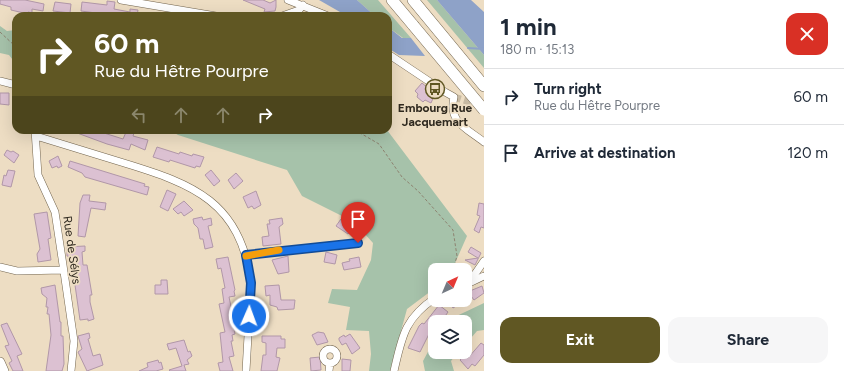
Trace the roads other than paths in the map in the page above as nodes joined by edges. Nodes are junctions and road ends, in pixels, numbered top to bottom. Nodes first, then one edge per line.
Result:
1 (121, 0) edge
2 (288, 0) edge
3 (392, 0) edge
4 (413, 0) edge
5 (303, 5) junction
6 (192, 12) edge
7 (293, 12) edge
8 (319, 12) edge
9 (392, 57) edge
10 (0, 81) edge
11 (12, 84) edge
12 (484, 86) edge
13 (484, 110) edge
14 (36, 134) edge
15 (39, 134) edge
16 (484, 142) edge
17 (358, 243) dead end
18 (246, 255) junction
19 (484, 261) edge
20 (0, 267) edge
21 (63, 270) junction
22 (472, 276) edge
23 (484, 276) edge
24 (472, 282) edge
25 (428, 303) edge
26 (0, 362) edge
27 (330, 363) dead end
28 (4, 371) edge
29 (71, 371) edge
30 (246, 371) edge
31 (330, 371) edge
32 (394, 371) edge

1 - 6 street
2 - 5 street
3 - 13 highway, bridge
4 - 12 highway
5 - 7 street
5 - 8 street
9 - 16 street
10 - 11 street
14 - 21 street, Rue de Sélys
15 - 18 street
17 - 18 street
18 - 30 street
19 - 22 street
20 - 21 street
21 - 29 street, Rue de Sélys
23 - 24 street
25 - 32 street
26 - 28 main road
27 - 31 street

